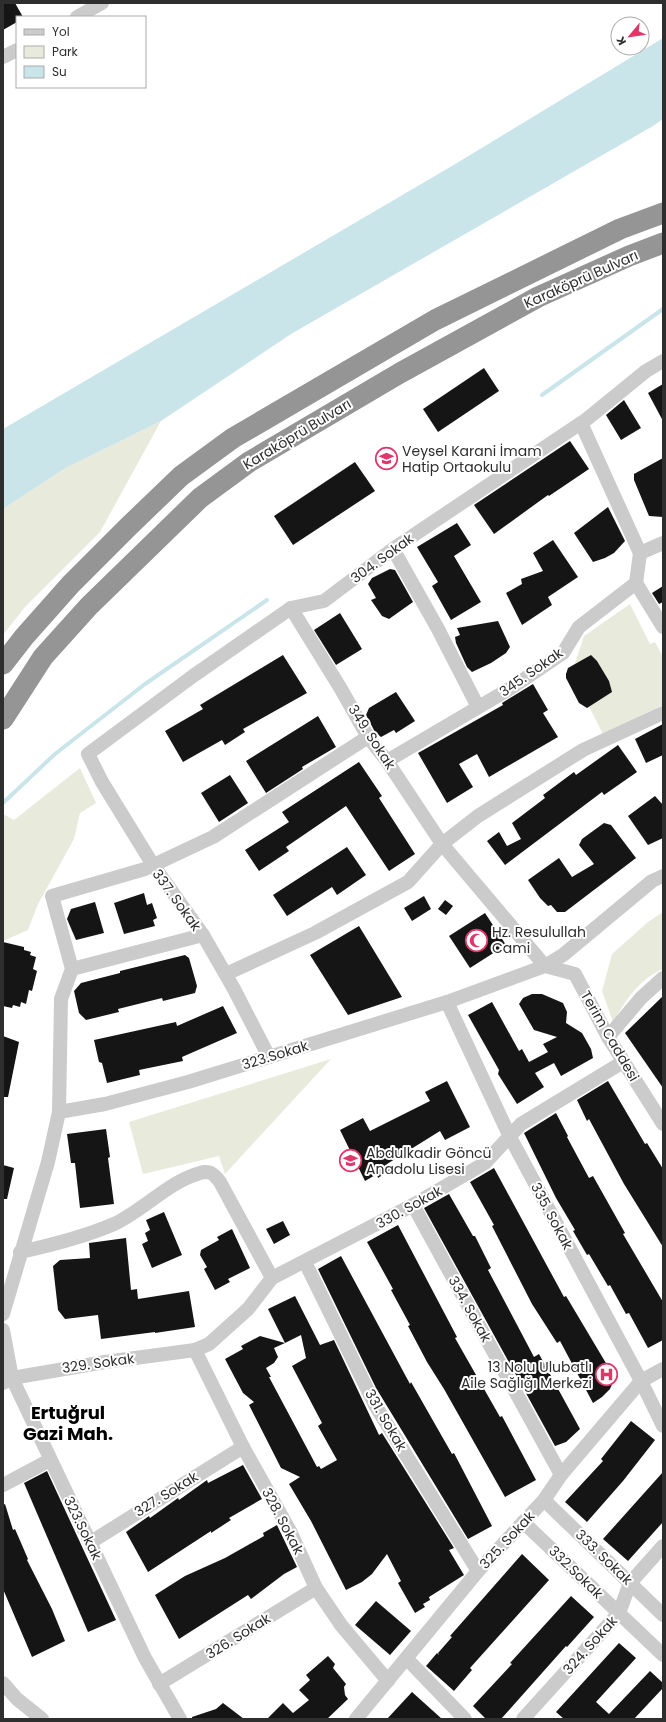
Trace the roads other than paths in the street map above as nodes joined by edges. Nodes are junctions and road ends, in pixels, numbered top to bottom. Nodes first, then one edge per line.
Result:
1 (102, 3) edge
2 (79, 16) edge
3 (16, 51) edge
4 (3, 58) edge
5 (663, 213) edge
6 (663, 243) edge
7 (663, 361) edge
8 (581, 423) junction
9 (663, 543) edge
10 (393, 549) junction
11 (640, 553) junction
12 (636, 583) junction
13 (291, 608) junction
14 (663, 628) edge
15 (3, 664) edge
16 (478, 707) junction
17 (663, 713) edge
18 (3, 719) edge
19 (368, 738) junction
20 (97, 747) joint
21 (387, 761) junction
22 (442, 844) junction
23 (153, 865) junction
24 (663, 876) edge
25 (203, 935) junction
26 (545, 966) junction
27 (72, 969) junction
28 (226, 974) junction
29 (663, 978) edge
30 (447, 1002) junction
31 (608, 1037) junction
32 (270, 1057) junction
33 (623, 1062) junction
34 (59, 1112) junction
35 (663, 1124) edge
36 (510, 1137) junction
37 (413, 1205) junction
38 (20, 1252) junction
39 (305, 1262) junction
40 (272, 1278) junction
41 (3, 1314) edge
42 (3, 1330) edge
43 (195, 1350) junction
44 (663, 1369) edge
45 (8, 1380) edge
46 (641, 1381) junction
47 (663, 1426) edge
48 (243, 1447) junction
49 (50, 1460) junction
50 (561, 1475) junction
51 (3, 1485) edge
52 (544, 1500) junction
53 (524, 1522) junction
54 (91, 1542) junction
55 (663, 1546) edge
56 (478, 1571) junction
57 (630, 1583) junction
58 (316, 1588) junction
59 (619, 1613) junction
60 (663, 1615) edge
61 (663, 1655) edge
62 (407, 1659) junction
63 (388, 1681) junction
64 (3, 1683) edge
65 (160, 1684) junction
66 (42, 1719) edge
67 (180, 1719) edge
68 (356, 1719) edge
69 (465, 1719) edge
70 (523, 1719) edge

1 - 2 street
3 - 4 street
5 - 15 highway, Karaköprü Bulvarı
6 - 18 highway, Karaköprü Bulvarı
7 - 8 street, 304. Sokak
8 - 10 street, 304. Sokak
8 - 11 street
9 - 11 street
10 - 13 street, 304. Sokak
10 - 16 street
11 - 12 street
12 - 14 street
12 - 16 street, 345. Sokak
13 - 19 street, 349. Sokak
13 - 20 street, 304. Sokak
16 - 21 street, 345. Sokak
17 - 22 street
19 - 21 street, 349. Sokak
19 - 23 street
20 - 23 street, 337. Sokak
21 - 22 street, 349. Sokak
22 - 26 street, 349. Sokak
22 - 28 street
23 - 25 street, 337. Sokak
23 - 27 street
24 - 26 street, 323.Sokak
25 - 27 street
25 - 28 street, 337. Sokak
26 - 30 street, 323.Sokak
26 - 31 street, Terim Caddesi
27 - 34 street
28 - 32 street, 337. Sokak
29 - 31 street
30 - 32 street, 323.Sokak
30 - 36 street, 335. Sokak
31 - 33 street, Terim Caddesi
32 - 34 street, 323.Sokak
33 - 35 street, Terim Caddesi
33 - 36 street, 330. Sokak
34 - 38 street
36 - 37 street, 330. Sokak
36 - 46 street, 335. Sokak
37 - 39 street, 330. Sokak
37 - 50 street, 334. Sokak
38 - 40 street
38 - 41 street
39 - 40 street, 330. Sokak
39 - 56 street, 331. Sokak
40 - 43 street, 330. Sokak
42 - 45 street, 323.Sokak
43 - 45 street, 329. Sokak
43 - 48 street, 328. Sokak
44 - 46 street, 325. Sokak
45 - 49 street, 323.Sokak
46 - 47 street, 335. Sokak
46 - 50 street, 325. Sokak
48 - 54 street, 327. Sokak
48 - 58 street, 328. Sokak
49 - 51 street
49 - 54 street, 323.Sokak
50 - 52 street, 325. Sokak
52 - 53 street, 325. Sokak
52 - 57 street, 333. Sokak
53 - 56 street, 325. Sokak
53 - 59 street, 332.Sokak
54 - 65 street, 323.Sokak
55 - 57 street, 324. Sokak
56 - 62 street, 325. Sokak
57 - 59 street, 324. Sokak
57 - 60 street, 333. Sokak
58 - 63 street, 328. Sokak
58 - 65 street, 326. Sokak
59 - 61 street, 332.Sokak
59 - 70 street, 324. Sokak
62 - 63 street, 325. Sokak
62 - 69 street
63 - 68 street, 325. Sokak
64 - 66 street
65 - 67 street, 323.Sokak

